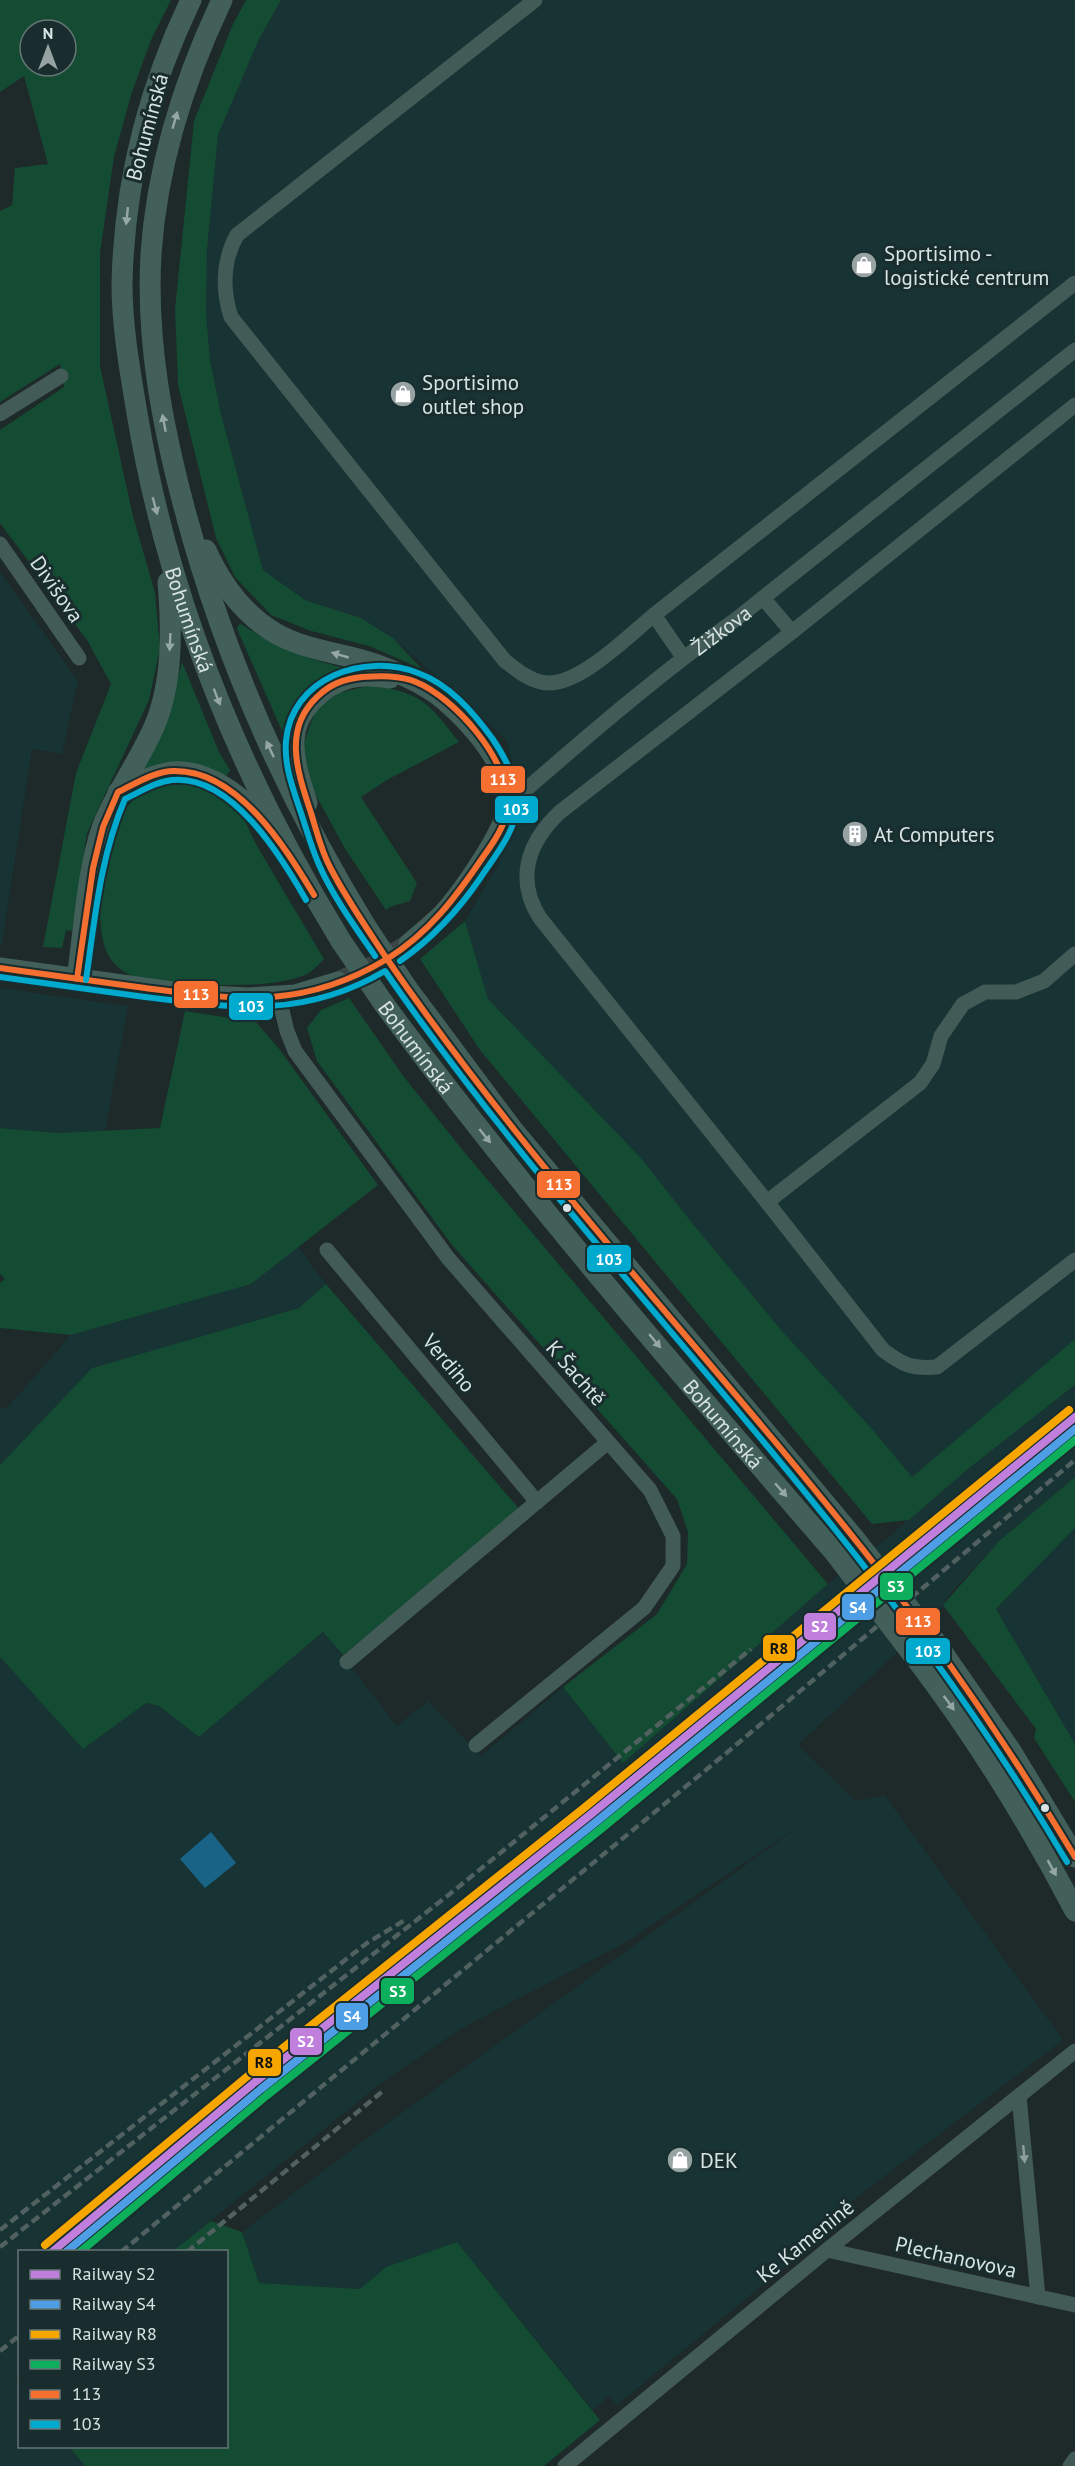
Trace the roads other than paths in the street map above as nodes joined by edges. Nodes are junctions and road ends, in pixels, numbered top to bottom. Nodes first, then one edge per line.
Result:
1 (191, 0) edge
2 (222, 0) edge
3 (535, 0) edge
4 (1075, 283) edge
5 (1075, 350) edge
6 (61, 376) dead end
7 (1075, 405) edge
8 (0, 414) edge
9 (177, 481) junction
10 (164, 542) junction
11 (0, 544) edge
12 (763, 598) junction
13 (654, 615) junction
14 (792, 632) junction
15 (683, 657) junction
16 (79, 658) dead end
17 (415, 681) junction
18 (118, 792) junction
19 (508, 805) junction
20 (325, 858) junction
21 (300, 871) junction
22 (409, 944) tunnel mouth
23 (1075, 954) edge
24 (0, 968) edge
25 (77, 979) junction
26 (339, 982) tunnel mouth
27 (279, 998) junction
28 (767, 1202) junction
29 (327, 1250) dead end
30 (1075, 1260) edge
31 (608, 1442) junction
32 (537, 1502) junction
33 (347, 1662) dead end
34 (476, 1745) dead end
35 (1075, 1857) edge
36 (1075, 1911) edge
37 (1075, 2051) edge
38 (1019, 2096) junction
39 (827, 2250) junction
40 (1038, 2297) junction
41 (1075, 2305) edge
42 (1075, 2459) edge
43 (565, 2466) edge
44 (1070, 2466) edge

1 -> 10 main road, Bohumínská
9 -> 2 main road, Bohumínská
3 - 13 street
4 - 13 street
5 - 12 street, Žižkova
6 - 8 street
7 - 14 street
17 -> 9 main road
20 -> 9 main road, Bohumínská
10 -> 18 main road
10 -> 21 main road, Bohumínská
11 - 16 street, Divišova
12 - 14 street
12 - 15 street, Žižkova
13 - 15 street
14 - 28 street
15 - 19 street, Žižkova
17 - 19 main road
17 - 20 main road
18 - 21 main road
18 - 25 main road
19 - 22 main road, Žižkova
20 - 35 main road, Bohumínská, bridge
21 -> 36 main road, Bohumínská, bridge
23 - 28 street
24 - 25 main road
25 - 27 main road
26 - 27 main road
27 - 31 street, K Šachtě
28 - 30 street
29 - 32 street, Verdiho
31 - 32 street
31 - 34 street, K Šachtě
32 - 33 street
37 - 38 street, Ke Kamenině
38 - 39 street, Ke Kamenině
38 -> 40 street
39 - 40 street, Plechanovova
39 - 43 street, Ke Kamenině
40 - 41 street, Plechanovova
42 - 44 street

